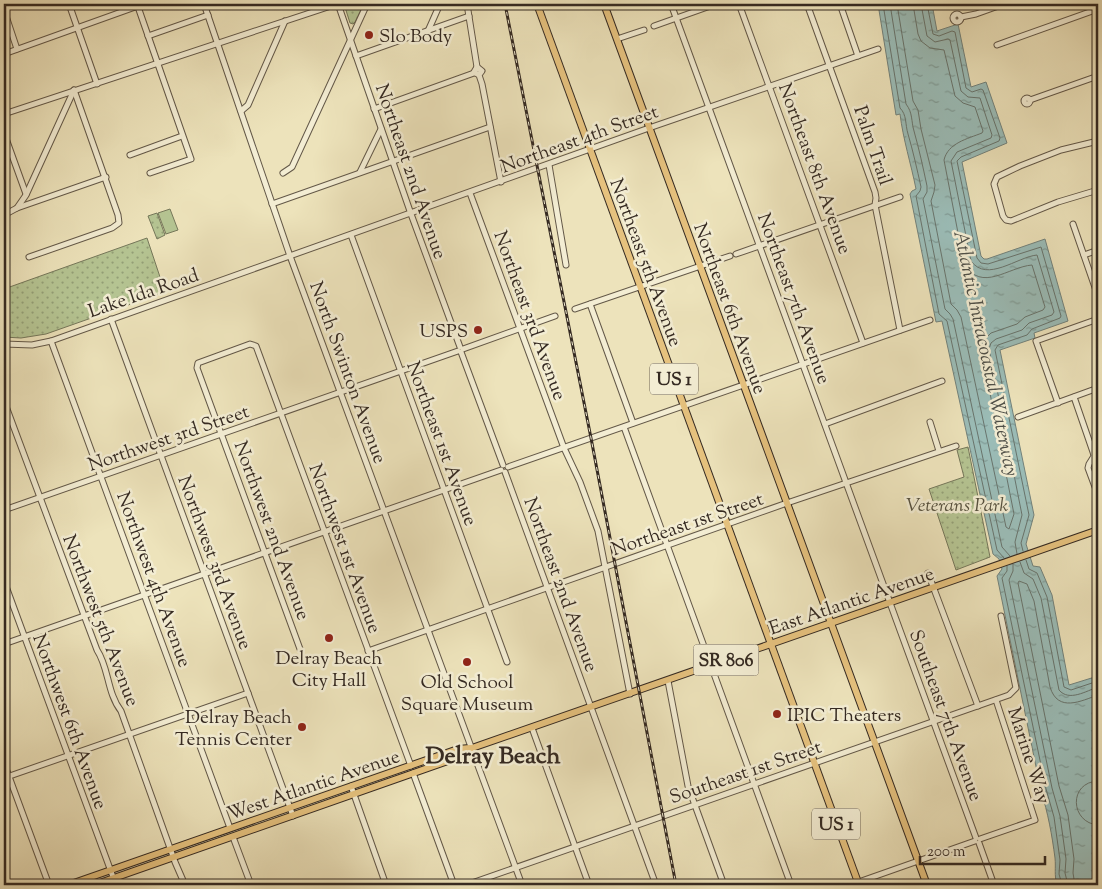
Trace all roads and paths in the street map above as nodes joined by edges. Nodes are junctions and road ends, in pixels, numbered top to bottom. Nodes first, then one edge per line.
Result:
1 (69, 4) edge
2 (204, 4) edge
3 (338, 4) edge
4 (367, 4) edge
5 (440, 4) edge
6 (467, 4) edge
7 (537, 4) edge
8 (604, 4) edge
9 (671, 4) edge
10 (716, 4) edge
11 (739, 4) edge
12 (807, 4) edge
13 (840, 4) edge
14 (1004, 4) edge
15 (137, 5) edge
16 (1098, 9) edge
17 (4, 10) edge
18 (208, 15) junction
19 (469, 16) junction
20 (961, 16) dead end
21 (676, 18) junction
22 (285, 21) junction
23 (654, 26) dead end
24 (77, 28) junction
25 (644, 30) dead end
26 (428, 31) junction
27 (148, 36) junction
28 (617, 40) junction
29 (351, 41) junction
30 (218, 44) junction
31 (997, 44) dead end
32 (17, 49) junction
33 (878, 49) dead end
34 (4, 54) edge
35 (356, 56) junction
36 (858, 56) junction
37 (157, 63) junction
38 (830, 65) junction
39 (477, 72) junction
40 (1098, 76) edge
41 (97, 84) junction
42 (770, 86) junction
43 (74, 90) junction
44 (1030, 100) dead end
45 (709, 108) junction
46 (374, 109) junction
47 (241, 111) junction
48 (4, 114) edge
49 (490, 127) junction
50 (381, 128) junction
51 (649, 128) junction
52 (4, 133) edge
53 (182, 136) junction
54 (1098, 141) edge
55 (590, 150) junction
56 (130, 155) dead end
57 (392, 161) junction
58 (549, 165) junction
59 (283, 173) dead end
60 (360, 173) junction
61 (150, 174) dead end
62 (106, 177) junction
63 (501, 182) junction
64 (1098, 190) edge
65 (470, 193) junction
66 (26, 195) junction
67 (900, 196) dead end
68 (272, 204) junction
69 (875, 205) junction
70 (17, 208) junction
71 (410, 214) junction
72 (4, 215) edge
73 (820, 224) junction
74 (1073, 224) dead end
75 (351, 235) junction
76 (760, 245) junction
77 (1098, 250) edge
78 (736, 254) dead end
79 (1084, 255) junction
80 (290, 256) junction
81 (730, 256) dead end
82 (29, 257) dead end
83 (566, 265) dead end
84 (700, 266) junction
85 (641, 287) junction
86 (1098, 296) edge
87 (590, 304) junction
88 (575, 309) dead end
89 (555, 316) dead end
90 (111, 319) junction
91 (1098, 319) edge
92 (930, 320) dead end
93 (520, 329) junction
94 (900, 330) junction
95 (51, 340) junction
96 (863, 343) junction
97 (4, 344) edge
98 (461, 350) junction
99 (803, 364) junction
100 (196, 366) joint
101 (401, 371) junction
102 (942, 381) dead end
103 (744, 385) junction
104 (1098, 388) edge
105 (341, 392) junction
106 (1074, 397) junction
107 (4, 401) edge
108 (1058, 403) junction
109 (684, 406) junction
110 (282, 413) junction
111 (1018, 417) dead end
112 (930, 422) dead end
113 (633, 424) junction
114 (825, 424) junction
115 (624, 427) junction
116 (222, 434) junction
117 (956, 446) dead end
118 (564, 448) junction
119 (939, 451) junction
120 (161, 455) junction
121 (504, 469) junction
122 (101, 476) junction
123 (846, 483) junction
124 (444, 490) junction
125 (1098, 495) edge
126 (40, 497) junction
127 (787, 503) junction
128 (4, 510) edge
129 (385, 511) junction
130 (727, 524) junction
131 (1098, 530) edge
132 (324, 532) junction
133 (668, 546) junction
134 (264, 552) junction
135 (605, 568) junction
136 (928, 572) dead end
137 (205, 574) junction
138 (4, 581) edge
139 (548, 588) junction
140 (934, 588) junction
141 (145, 595) junction
142 (890, 602) junction
143 (488, 609) junction
144 (84, 616) junction
145 (1001, 616) dead end
146 (831, 623) junction
147 (428, 630) junction
148 (24, 637) junction
149 (4, 644) edge
150 (770, 644) junction
151 (300, 649) dead end
152 (368, 651) junction
153 (507, 662) dead end
154 (711, 666) junction
155 (668, 681) junction
156 (248, 693) junction
157 (1013, 693) joint
158 (630, 694) junction
159 (996, 700) junction
160 (978, 706) junction
161 (591, 707) junction
162 (188, 714) junction
163 (934, 722) junction
164 (532, 728) junction
165 (130, 734) junction
166 (874, 742) junction
167 (472, 748) junction
168 (68, 756) junction
169 (422, 762) junction
170 (4, 763) edge
171 (814, 763) junction
172 (411, 766) junction
173 (413, 773) junction
174 (6, 777) edge
175 (404, 777) junction
176 (754, 784) junction
177 (351, 786) junction
178 (354, 794) junction
179 (694, 805) junction
180 (290, 808) junction
181 (293, 816) junction
182 (249, 822) junction
183 (634, 826) junction
184 (230, 828) junction
185 (233, 836) junction
186 (977, 840) junction
187 (216, 842) junction
188 (575, 847) junction
189 (170, 849) junction
190 (173, 858) junction
191 (918, 861) junction
192 (516, 868) junction
193 (110, 870) junction
194 (114, 882) edge
195 (859, 884) edge
196 (49, 885) edge
197 (68, 885) edge
198 (94, 885) edge
199 (185, 885) edge
200 (251, 885) edge
201 (386, 885) edge
202 (454, 885) edge
203 (466, 885) edge
204 (522, 885) edge
205 (589, 885) edge
206 (656, 885) edge
207 (724, 885) edge
208 (791, 885) edge
209 (850, 885) edge
210 (927, 885) edge
211 (994, 885) edge

1 - 24 street
2 - 18 street, North Swinton Avenue
3 - 22 street
3 - 29 street, Northeast 2nd Avenue
4 - 29 street
5 - 26 street
6 - 19 street
7 - 55 main road, Northeast 5th Avenue / US 1
8 - 28 main road, Northeast 6th Avenue
9 - 21 street, Northeast 7th Avenue
10 - 21 street
11 - 42 street, Northeast 8th Avenue
12 - 38 street, Palm Trail
13 - 36 street
14 - 20 street
15 - 24 street
15 - 27 street
16 - 31 street
17 - 32 street
18 - 27 street
18 - 30 street, North Swinton Avenue
19 - 26 street
19 - 39 street
21 - 23 street
21 - 45 street, Northeast 7th Avenue
22 - 30 street
22 - 47 street
24 - 32 street
24 - 41 street
25 - 28 street
26 - 35 street
27 - 37 street
28 - 51 main road, Northeast 6th Avenue
29 - 35 street, Northeast 2nd Avenue
29 - 59 street
30 - 37 street
30 - 47 street, North Swinton Avenue
32 - 34 street
33 - 36 street, Northeast 4th Street
35 - 46 street, Northeast 2nd Avenue
36 - 38 street, Northeast 4th Street
37 - 41 street
37 - 53 street
38 - 42 street, Northeast 4th Street
38 - 69 street, Palm Trail
39 - 46 street
39 - 49 street
40 - 44 street
41 - 43 street
42 - 45 street, Northeast 4th Street
42 - 73 street, Northeast 8th Avenue
43 - 48 street
43 - 62 street
43 - 66 street
45 - 51 street, Northeast 4th Street
45 - 76 street, Northeast 7th Avenue
46 - 50 street, Northeast 2nd Avenue
47 - 68 street, North Swinton Avenue
49 - 57 street
49 - 63 street
50 - 57 street, Northeast 2nd Avenue
50 - 60 street
51 - 55 street, Northeast 4th Street
51 - 84 main road, Northeast 6th Avenue
52 - 66 street
53 - 56 street
53 - 61 street
54 - 64 street
55 - 58 street, Northeast 4th Street
55 - 85 main road, Northeast 5th Avenue / US 1
57 - 60 street
57 - 71 street, Northeast 2nd Avenue
58 - 63 street, Northeast 4th Street
58 - 83 street
60 - 68 street
62 - 70 street
62 - 82 street
63 - 65 street, Northeast 4th Street
65 - 71 street, Northeast 4th Street
65 - 93 street, Northeast 3rd Avenue
66 - 70 street
67 - 69 street
68 - 80 street, North Swinton Avenue
69 - 73 street
69 - 94 street, Palm Trail
70 - 72 street
71 - 75 street, Northeast 4th Street
71 - 98 street, Northeast 2nd Avenue
73 - 76 street
73 - 96 street, Northeast 8th Avenue
74 - 79 street
75 - 80 street, Northeast 4th Street
75 - 101 street, Northeast 1st Avenue
76 - 78 street
76 - 99 street, Northeast 7th Avenue
77 - 79 street
79 - 86 street
80 - 90 street, Lake Ida Road
80 - 105 street, North Swinton Avenue
81 - 84 street
84 - 85 street
84 - 103 main road, Northeast 6th Avenue
85 - 87 street
85 - 109 main road, Northeast 5th Avenue / US 1
87 - 88 street
87 - 113 street
89 - 93 street, Northwest 3rd Street
90 - 95 street, Lake Ida Road
90 - 120 street, Northwest 3rd Avenue
91 - 108 street
92 - 94 street
93 - 98 street, Northwest 3rd Street
93 - 118 street, Northeast 3rd Avenue
94 - 96 street
95 - 97 street, Lake Ida Road
95 - 122 street, Northwest 4th Avenue
96 - 99 street
98 - 101 street, Northwest 3rd Street
98 - 121 street, Northeast 2nd Avenue
99 - 103 street
99 - 114 street, Northeast 7th Avenue
100 - 110 street, Northwest 1st Avenue
100 - 116 street, Northwest 2nd Avenue
101 - 105 street, Northwest 3rd Street
101 - 124 street, Northeast 1st Avenue
102 - 114 street
103 - 109 street
103 - 127 main road, Northeast 6th Avenue
104 - 106 street
105 - 110 street, Northwest 3rd Street
105 - 129 street, North Swinton Avenue
106 - 108 street
106 - 125 street
107 - 126 street, Northwest 5th Avenue
108 - 111 street
109 - 113 street
109 - 130 main road, Northeast 5th Avenue / US 1
110 - 116 street, Northwest 3rd Street
110 - 132 street, Northwest 1st Avenue
112 - 119 street
113 - 115 street
114 - 123 street, Northeast 7th Avenue
115 - 118 street
115 - 133 street
116 - 120 street, Northwest 3rd Street
116 - 134 street, Northwest 2nd Avenue
117 - 119 street, Northeast 1st Street
118 - 121 street
118 - 135 street, Northeast 3rd Avenue
119 - 123 street, Northeast 1st Street
120 - 122 street, Northwest 3rd Street
120 - 137 street, Northwest 3rd Avenue
121 - 124 street
121 - 139 street, Northeast 2nd Avenue
122 - 126 street, Northwest 3rd Street
122 - 141 street, Northwest 4th Avenue
123 - 127 street, Northeast 1st Street
123 - 142 street, Northeast 7th Avenue
124 - 129 street
124 - 143 street, Northeast 1st Avenue
126 - 128 street, Northwest 3rd Street
126 - 144 street, Northwest 5th Avenue
127 - 130 street, Northeast 1st Street
127 - 146 main road, Northeast 6th Avenue
129 - 132 street
129 - 147 street, North Swinton Avenue
130 - 133 street, Northeast 1st Street
130 - 150 main road, Northeast 5th Avenue / US 1
131 - 140 main road, East Atlantic Avenue / SR 806
132 - 134 street
132 - 152 street, Northwest 1st Avenue
133 - 135 street, Northeast 1st Street
133 - 154 street
134 - 137 street
134 - 151 street, Northwest 2nd Avenue
135 - 139 street, Northeast 1st Street
135 - 158 street, Northeast 3rd Avenue
136 - 140 street
137 - 141 street
137 - 156 street, Northwest 3rd Avenue
138 - 148 street, Northwest 6th Avenue
139 - 143 street, Northeast 1st Street
139 - 161 street, Northeast 2nd Avenue
140 - 142 main road, East Atlantic Avenue / SR 806
140 - 160 street
141 - 144 street
141 - 162 street, Northwest 4th Avenue
142 - 146 main road, East Atlantic Avenue / SR 806
142 - 163 street, Southeast 7th Avenue
143 - 147 street, Northeast 1st Street
143 - 153 street, Northeast 1st Avenue
144 - 148 street
144 - 165 street, Northwest 5th Avenue
145 - 157 street, Marine Way
146 - 150 main road, East Atlantic Avenue / SR 806
146 - 166 main road, Northeast 6th Avenue
147 - 152 street, Northeast 1st Street
147 - 167 street, North Swinton Avenue
148 - 149 street
148 - 168 street, Northwest 6th Avenue
150 - 154 main road, East Atlantic Avenue / SR 806
150 - 171 main road, US 1
152 - 172 street, Northwest 1st Avenue
154 - 155 main road, East Atlantic Avenue / SR 806
154 - 176 street
155 - 158 main road, East Atlantic Avenue / SR 806
155 - 179 street
156 - 162 street
156 - 180 street, Northwest 3rd Avenue
157 - 159 street, Southeast 1st Street
158 - 161 main road, East Atlantic Avenue / SR 806
159 - 160 street, Southeast 1st Street
159 - 186 street, Marine Way
160 - 163 street, Southeast 1st Street
161 - 164 main road, East Atlantic Avenue / SR 806
161 - 183 street, Northeast 2nd Avenue
162 - 165 street
162 - 184 street, Northwest 4th Avenue
163 - 166 street, Southeast 1st Street
163 - 186 street, Southeast 7th Avenue
164 - 167 main road, East Atlantic Avenue / SR 806
164 - 188 street
165 - 168 street
165 - 189 street, Northwest 5th Avenue
166 - 171 street, Southeast 1st Street
166 - 191 main road, Northeast 6th Avenue
167 - 169 main road, West Atlantic Avenue / SR 806
167 - 173 main road, West Atlantic Avenue / SR 806
167 - 192 street, North Swinton Avenue
168 - 174 street
168 - 193 street, Northwest 6th Avenue
169 - 172 main road, West Atlantic Avenue / SR 806
169 - 173 main road
170 - 174 street
171 - 176 street, Southeast 1st Street
171 - 195 main road, US 1
172 - 175 main road
172 - 177 main road, West Atlantic Avenue / SR 806
173 - 175 main road, West Atlantic Avenue / SR 806
173 - 202 street
174 - 196 street
175 - 178 main road, West Atlantic Avenue / SR 806
176 - 179 street, Southeast 1st Street
176 - 208 street
177 - 178 street
177 - 180 main road, West Atlantic Avenue / SR 806
178 - 181 main road, West Atlantic Avenue / SR 806
178 - 201 street
179 - 183 street, Southeast 1st Street
179 - 207 street
180 - 181 street, Northwest 3rd Avenue
180 - 182 main road, West Atlantic Avenue / SR 806
181 - 185 main road, West Atlantic Avenue / SR 806
182 - 184 main road, West Atlantic Avenue / SR 806
182 - 185 main road
183 - 188 street, Southeast 1st Street
183 - 206 street, Northeast 2nd Avenue
184 - 187 main road
184 - 189 main road, West Atlantic Avenue / SR 806
185 - 187 main road, West Atlantic Avenue / SR 806
185 - 200 street
186 - 191 street
186 - 211 street, Southeast 7th Avenue
187 - 190 main road, West Atlantic Avenue / SR 806
188 - 192 street, Southeast 1st Street
188 - 205 street
189 - 190 street, Northwest 5th Avenue
189 - 193 main road, West Atlantic Avenue / SR 806
190 - 194 main road, West Atlantic Avenue / SR 806
190 - 199 street, Northwest 5th Avenue
191 - 195 street
191 - 210 main road, Northeast 6th Avenue
192 - 203 street, Southeast 1st Street
192 - 204 street, North Swinton Avenue
193 - 194 street, Northwest 6th Avenue
193 - 197 main road, West Atlantic Avenue / SR 806
194 - 198 main road, West Atlantic Avenue / SR 806
195 - 209 street

